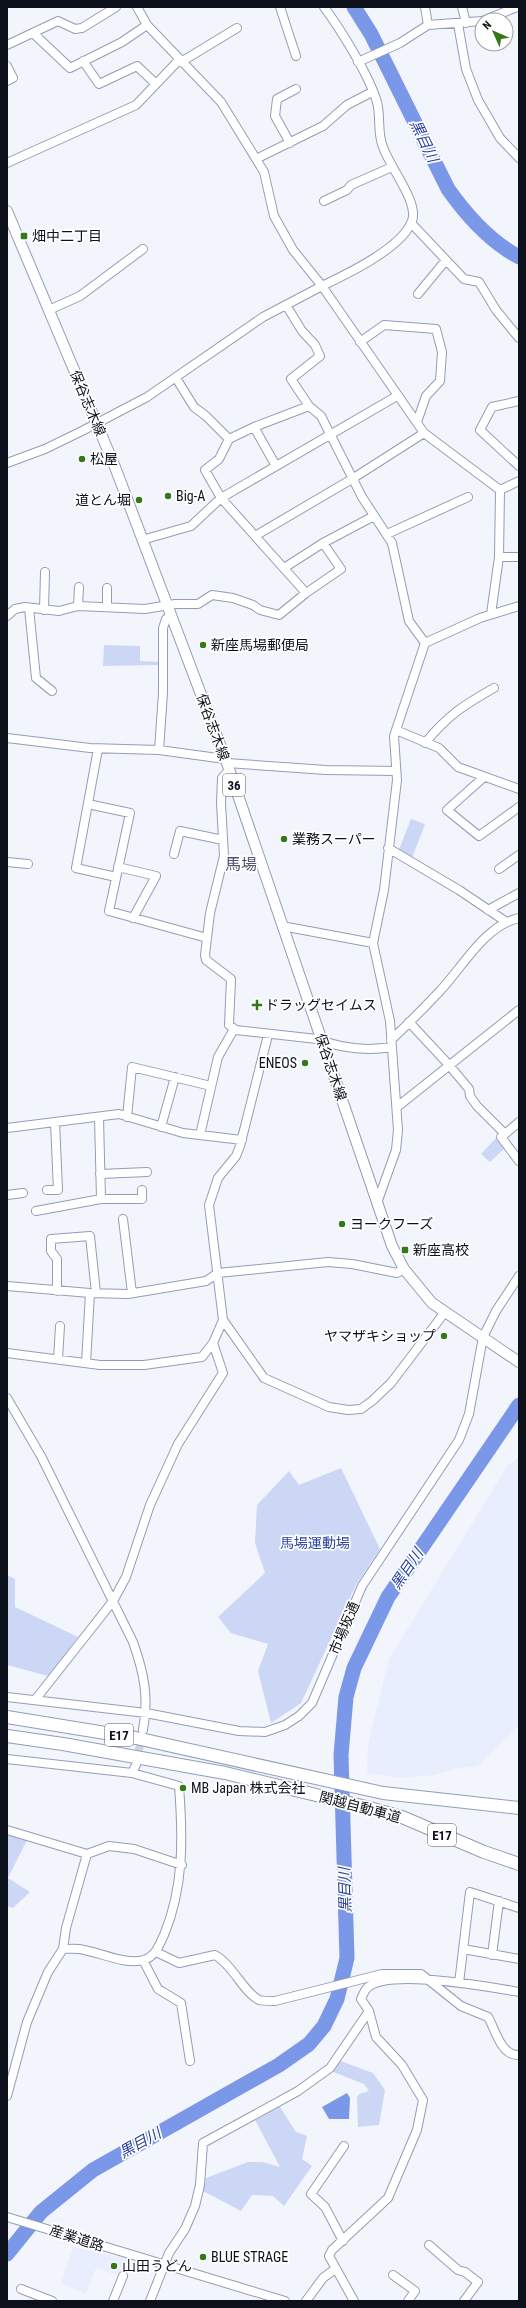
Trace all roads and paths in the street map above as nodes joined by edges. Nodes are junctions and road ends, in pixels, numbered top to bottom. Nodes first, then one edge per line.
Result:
1 (116, 7) edge
2 (137, 7) edge
3 (280, 7) edge
4 (324, 7) edge
5 (425, 7) edge
6 (462, 7) edge
7 (517, 7) edge
8 (505, 12) edge
9 (474, 22) edge
10 (462, 24) junction
11 (147, 25) junction
12 (428, 25) junction
13 (237, 28) dead end
14 (33, 33) junction
15 (7, 45) edge
16 (296, 56) dead end
17 (83, 61) junction
18 (180, 61) junction
19 (360, 61) junction
20 (7, 66) edge
21 (7, 81) edge
22 (156, 84) junction
23 (296, 89) dead end
24 (372, 92) junction
25 (290, 143) junction
26 (519, 158) edge
27 (256, 159) junction
28 (7, 163) edge
29 (392, 167) junction
30 (324, 201) dead end
31 (7, 211) edge
32 (411, 223) junction
33 (143, 249) dead end
34 (446, 260) junction
35 (322, 286) junction
36 (418, 294) dead end
37 (286, 305) junction
38 (49, 310) junction
39 (519, 338) edge
40 (360, 342) junction
41 (176, 378) junction
42 (397, 396) junction
43 (519, 401) edge
44 (309, 406) junction
45 (417, 422) junction
46 (97, 424) junction
47 (254, 427) junction
48 (424, 433) junction
49 (331, 435) junction
50 (229, 439) junction
51 (7, 463) edge
52 (276, 466) junction
53 (519, 466) edge
54 (352, 479) junction
55 (519, 481) edge
56 (500, 490) junction
57 (468, 497) dead end
58 (221, 498) junction
59 (374, 516) junction
60 (387, 534) junction
61 (255, 536) junction
62 (142, 540) junction
63 (323, 543) junction
64 (499, 557) junction
65 (519, 557) edge
66 (284, 568) junction
67 (45, 572) dead end
68 (79, 587) dead end
69 (107, 588) dead end
70 (306, 593) junction
71 (78, 606) junction
72 (519, 606) edge
73 (107, 607) junction
74 (29, 608) junction
75 (44, 610) junction
76 (169, 610) junction
77 (491, 614) junction
78 (7, 616) edge
79 (425, 643) junction
80 (494, 688) dead end
81 (52, 691) dead end
82 (396, 730) junction
83 (7, 738) edge
84 (426, 743) junction
85 (98, 749) junction
86 (159, 750) junction
87 (227, 764) junction
88 (396, 771) junction
89 (484, 776) junction
90 (519, 789) edge
91 (88, 804) junction
92 (519, 807) edge
93 (223, 840) junction
94 (388, 848) junction
95 (174, 854) dead end
96 (519, 856) edge
97 (7, 862) edge
98 (28, 864) dead end
99 (118, 867) junction
100 (498, 869) dead end
101 (116, 877) junction
102 (519, 893) edge
103 (488, 910) junction
104 (134, 918) junction
105 (519, 918) edge
106 (505, 921) junction
107 (282, 926) junction
108 (207, 938) junction
109 (373, 943) junction
110 (519, 1010) edge
111 (410, 1022) junction
112 (234, 1029) junction
113 (268, 1035) junction
114 (322, 1041) junction
115 (392, 1043) junction
116 (449, 1065) junction
117 (175, 1077) junction
118 (211, 1086) junction
119 (397, 1107) junction
120 (99, 1117) junction
121 (127, 1117) junction
122 (55, 1122) junction
123 (519, 1122) edge
124 (161, 1127) junction
125 (7, 1128) edge
126 (505, 1134) junction
127 (200, 1135) junction
128 (242, 1140) junction
129 (519, 1161) edge
130 (147, 1172) dead end
131 (100, 1174) junction
132 (47, 1190) dead end
133 (142, 1190) dead end
134 (23, 1193) dead end
135 (7, 1195) edge
136 (101, 1199) junction
137 (377, 1203) junction
138 (36, 1211) dead end
139 (123, 1219) dead end
140 (404, 1269) junction
141 (218, 1273) junction
142 (519, 1276) edge
143 (7, 1286) edge
144 (57, 1291) junction
145 (93, 1293) junction
146 (132, 1293) junction
147 (445, 1312) junction
148 (223, 1320) junction
149 (60, 1326) dead end
150 (483, 1337) junction
151 (213, 1343) junction
152 (7, 1353) edge
153 (58, 1359) junction
154 (519, 1362) edge
155 (86, 1363) junction
156 (7, 1398) edge
157 (113, 1601) junction
158 (7, 1697) edge
159 (35, 1700) junction
160 (146, 1713) junction
161 (7, 1717) edge
162 (143, 1730) tunnel mouth
163 (7, 1736) edge
164 (7, 1758) edge
165 (136, 1764) tunnel mouth
166 (132, 1773) junction
167 (519, 1808) edge
168 (7, 1830) edge
169 (87, 1854) junction
170 (519, 1864) edge
171 (182, 1865) junction
172 (499, 1901) junction
173 (519, 1908) edge
174 (63, 1949) junction
175 (463, 1949) junction
176 (156, 1952) junction
177 (492, 1954) junction
178 (519, 1959) edge
179 (143, 1960) junction
180 (429, 1979) junction
181 (459, 1983) junction
182 (519, 1992) edge
183 (369, 2011) junction
184 (519, 2055) edge
185 (190, 2061) dead end
186 (7, 2096) edge
187 (344, 2146) dead end
188 (7, 2217) edge
189 (343, 2241) junction
190 (429, 2245) dead end
191 (164, 2264) junction
192 (335, 2269) junction
193 (393, 2275) dead end
194 (123, 2276) dead end
195 (22, 2290) dead end
196 (41, 2299) edge
197 (351, 2300) edge
198 (52, 2301) edge
199 (114, 2301) edge
200 (150, 2301) edge
201 (285, 2301) edge
202 (306, 2301) edge
203 (408, 2301) edge
204 (464, 2301) edge

1 - 14 street
2 - 11 street
3 - 16 street
4 - 19 street
5 - 12 street
6 - 10 street
7 - 8 street
9 - 10 street
10 - 12 street
10 - 26 street
11 - 17 street
11 - 18 street
12 - 19 street
13 - 18 street
14 - 15 street
14 - 17 street
17 - 22 street
18 - 22 street
18 - 27 street
19 - 24 street
20 - 21 street
22 - 28 street
23 - 25 street
24 - 25 street
24 - 29 street
25 - 27 street
27 - 35 street
29 - 30 street
29 - 32 street
31 - 38 main road, 保谷志木線 / 36
32 - 34 street
32 - 35 street
33 - 38 street
34 - 36 street
34 - 39 street
35 - 37 street
35 - 40 street
37 - 41 street
37 - 44 street
38 - 46 main road, 保谷志木線 / 36
40 - 42 street
40 - 45 street
41 - 46 street
41 - 50 street
42 - 45 street
42 - 49 street
43 - 53 street
44 - 47 street
44 - 49 street
45 - 48 street
46 - 51 street
46 - 62 main road, 保谷志木線 / 36
47 - 50 street
47 - 52 street
48 - 54 street
48 - 56 street
49 - 52 street
49 - 54 street
50 - 58 street
52 - 58 street
54 - 59 street
54 - 61 street
55 - 56 street
56 - 64 street
57 - 60 street
58 - 61 street
58 - 62 street
59 - 60 street
59 - 63 street
60 - 79 street
61 - 66 street
62 - 76 main road, 保谷志木線 / 36
63 - 66 street
63 - 70 street
64 - 65 street
64 - 77 street
66 - 70 street
67 - 75 street
68 - 71 street
69 - 73 street
70 - 76 street
71 - 73 street
71 - 75 street
72 - 77 street
73 - 76 street
74 - 75 street
74 - 78 street
74 - 81 street
76 - 86 street
76 - 87 main road, 保谷志木線 / 36
77 - 79 street
79 - 82 street
80 - 84 street
82 - 84 street
82 - 88 street
83 - 85 street
84 - 89 street
85 - 86 street
85 - 91 street
86 - 87 street
87 - 88 street
87 - 93 street
87 - 107 main road, 保谷志木線 / 36
88 - 94 street
89 - 90 street
89 - 92 street
91 - 99 street
91 - 101 street
93 - 95 street
93 - 108 street
94 - 103 street
94 - 109 street
96 - 100 street
97 - 98 street
99 - 101 street
99 - 104 street
101 - 104 street
102 - 103 street
103 - 106 street
104 - 108 street
105 - 106 street
106 - 111 street
107 - 109 street
107 - 114 main road, 保谷志木線 / 36
108 - 112 street
109 - 115 street
110 - 116 street
111 - 115 street
111 - 116 street
112 - 113 street
112 - 118 street
113 - 114 street
113 - 128 street
114 - 115 street
114 - 137 main road, 保谷志木線 / 36
115 - 119 street
116 - 119 street
116 - 126 street
117 - 118 street
117 - 121 street
117 - 124 street
118 - 127 street
119 - 137 street
120 - 121 street
120 - 122 street
120 - 131 street
121 - 124 street
122 - 125 street
122 - 132 street
123 - 126 street
124 - 127 street
126 - 129 street
127 - 128 street
128 - 141 street
130 - 131 street
131 - 136 street
133 - 136 street
134 - 135 street
136 - 138 street
137 - 140 main road, 保谷志木線 / 36
139 - 146 street
140 - 141 street
140 - 147 main road, 保谷志木線 / 36
141 - 146 street
141 - 148 street
142 - 150 street, 市場坂通
143 - 144 street
144 - 145 street
144 - 145 street
145 - 146 street
145 - 155 street
147 - 148 street
147 - 150 main road, 保谷志木線 / 36
148 - 151 street
149 - 153 street
150 - 154 main road, 保谷志木線 / 36
150 - 160 street, 市場坂通
151 - 155 street
151 - 157 street
152 - 153 street
153 - 155 street
156 - 157 street
157 - 159 street
157 - 160 street
158 - 159 street, 市場坂通
159 - 160 street, 市場坂通
160 - 162 street
161 - 167 highway, 関越自動車道 / E17
163 - 170 highway, 関越自動車道 / E17
164 - 166 street
165 - 166 street
166 - 171 street
168 - 169 street
169 - 171 street
169 - 174 street
171 - 176 street
172 - 173 street
172 - 175 street
172 - 177 street
174 - 179 street
174 - 186 street
175 - 177 street
175 - 181 street
176 - 179 street
176 - 180 street
177 - 178 street
179 - 185 street
180 - 181 street
180 - 183 street
180 - 184 street
181 - 182 street
183 - 189 street
183 - 191 street
187 - 189 street
188 - 191 street, 産業道路
189 - 192 street
190 - 204 street
191 - 200 street
191 - 201 street, 産業道路
192 - 197 street
192 - 202 street
193 - 203 street
194 - 199 street
195 - 196 street
196 - 198 street

